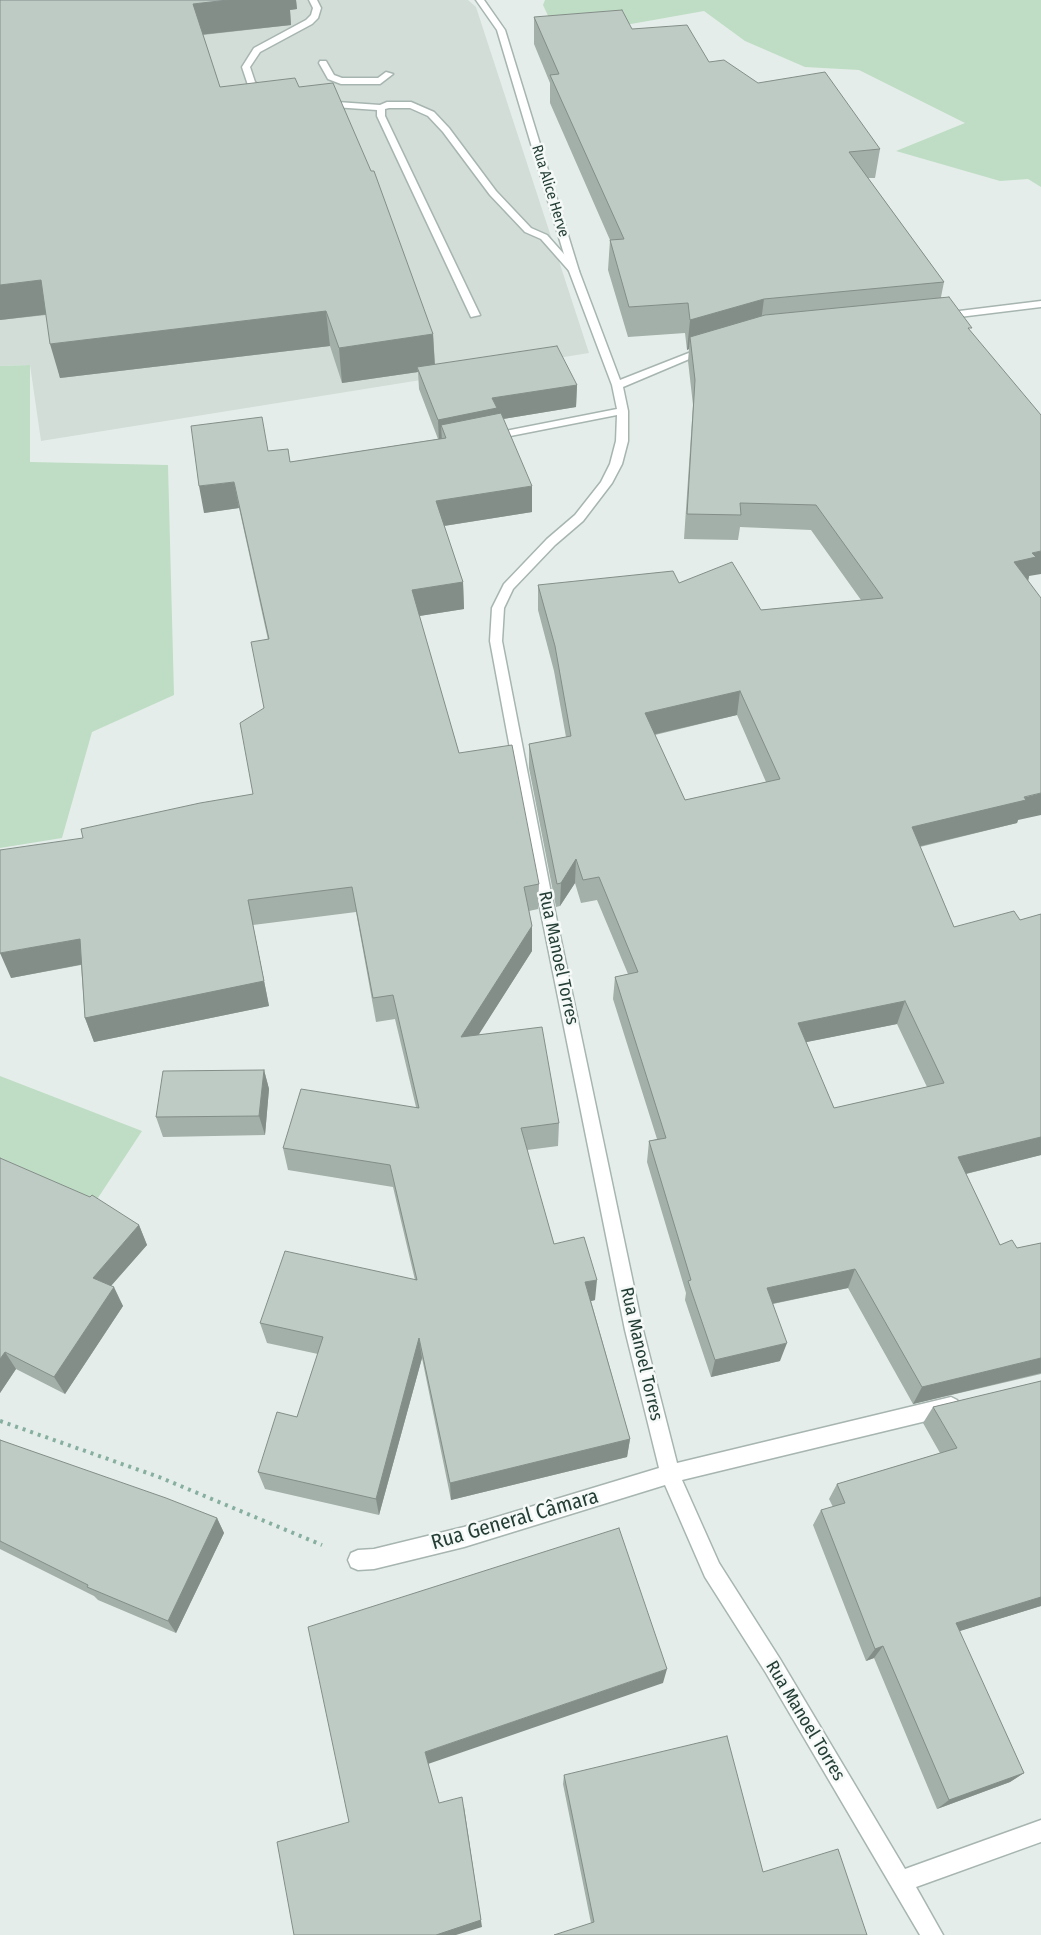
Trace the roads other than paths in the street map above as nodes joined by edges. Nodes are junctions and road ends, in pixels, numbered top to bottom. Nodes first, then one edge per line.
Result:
1 (313, 0) edge
2 (480, 0) edge
3 (323, 63) dead end
4 (389, 74) dead end
5 (275, 97) edge
6 (312, 104) edge
7 (381, 108) junction
8 (574, 271) junction
9 (1041, 304) edge
10 (475, 315) dead end
11 (932, 317) edge
12 (721, 345) edge
13 (617, 385) junction
14 (624, 411) junction
15 (476, 440) edge
16 (965, 1402) edge
17 (670, 1474) junction
18 (358, 1560) road end
19 (1041, 1831) edge
20 (900, 1882) junction
21 (932, 1935) edge

1 - 5 street
2 - 8 street, Rua Alice Herve
3 - 4 street
6 - 7 street
7 - 8 street
7 - 10 street
8 - 13 street, Rua Alice Herve
9 - 11 street
12 - 13 street
13 - 14 street, Rua Manoel Torres
14 - 15 street
14 - 17 street, Rua Manoel Torres
16 - 17 street, Rua General Câmara
17 - 18 street, Rua General Câmara
17 - 20 street, Rua Manoel Torres
19 - 20 street
20 - 21 street, Rua Manoel Torres

